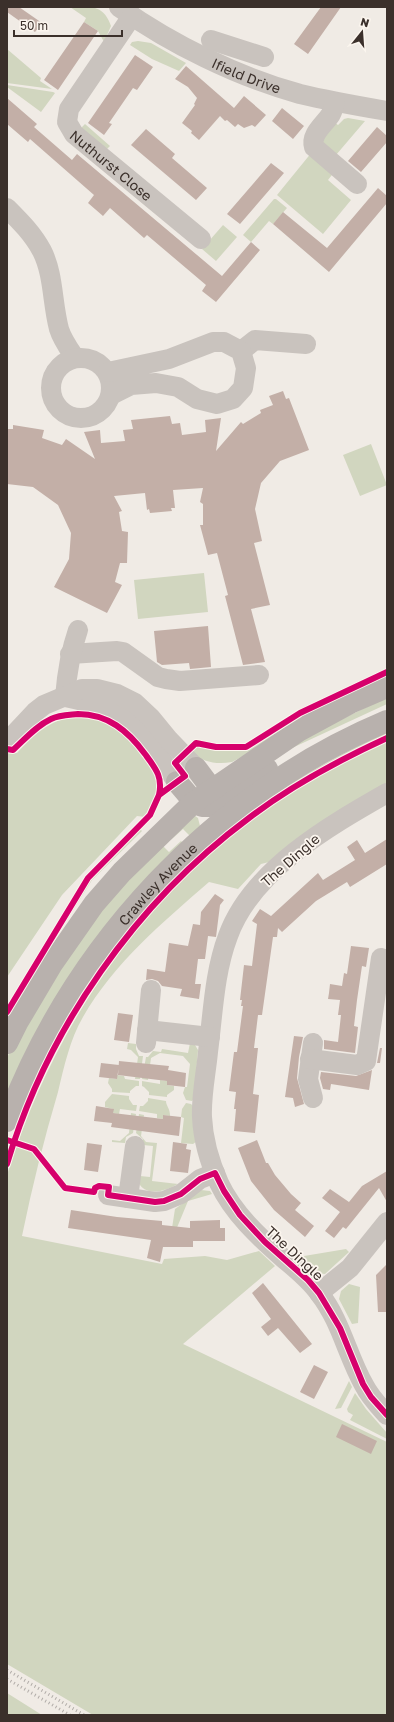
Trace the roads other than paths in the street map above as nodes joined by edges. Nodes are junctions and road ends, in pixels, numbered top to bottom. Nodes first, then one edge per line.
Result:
1 (134, 13) edge
2 (211, 40) dead end
3 (236, 48) junction
4 (264, 57) dead end
5 (230, 68) junction
6 (335, 102) junction
7 (387, 111) edge
8 (357, 184) dead end
9 (7, 208) edge
10 (201, 239) dead end
11 (306, 344) dead end
12 (241, 351) junction
13 (75, 358) junction
14 (108, 372) junction
15 (111, 395) junction
16 (78, 630) dead end
17 (70, 654) junction
18 (259, 675) dead end
19 (387, 687) edge
20 (65, 697) junction
21 (387, 712) edge
22 (387, 721) edge
23 (7, 742) edge
24 (196, 768) junction
25 (236, 772) junction
26 (177, 782) joint
27 (387, 794) edge
28 (207, 798) junction
29 (208, 833) junction
30 (381, 958) dead end
31 (151, 990) dead end
32 (381, 999) edge
33 (210, 1036) junction
34 (7, 1043) edge
35 (313, 1098) dead end
36 (7, 1121) edge
37 (135, 1146) dead end
38 (215, 1173) junction
39 (108, 1196) dead end
40 (128, 1198) junction
41 (387, 1222) edge
42 (320, 1293) junction
43 (387, 1415) edge

1 - 5 street, Ifield Drive
1 - 10 street, Nuthurst Close
2 - 3 street
3 - 4 street
3 - 5 street
5 - 6 street, Ifield Drive
6 - 7 street, Ifield Drive
6 - 8 street
9 - 13 street
11 - 12 street
12 - 14 street
12 - 15 street
13 - 14 street
13 - 15 street
14 - 15 street
16 - 17 street
17 - 18 street
17 - 20 street
19 - 25 main road
20 - 23 street
20 - 24 street
20 - 26 street
21 - 28 main road
22 - 29 main road, Crawley Avenue
24 - 25 main road
24 - 28 main road
25 - 28 main road
26 - 28 main road
27 - 33 street, The Dingle
28 - 29 main road
28 - 34 main road
29 - 36 main road, Crawley Avenue
30 - 32 street
31 - 33 street
32 - 35 street
33 - 38 street, The Dingle
37 - 40 street
38 - 40 street
38 - 42 street, The Dingle
39 - 40 street
41 - 42 street, The Dingle
42 - 43 street, The Dingle

